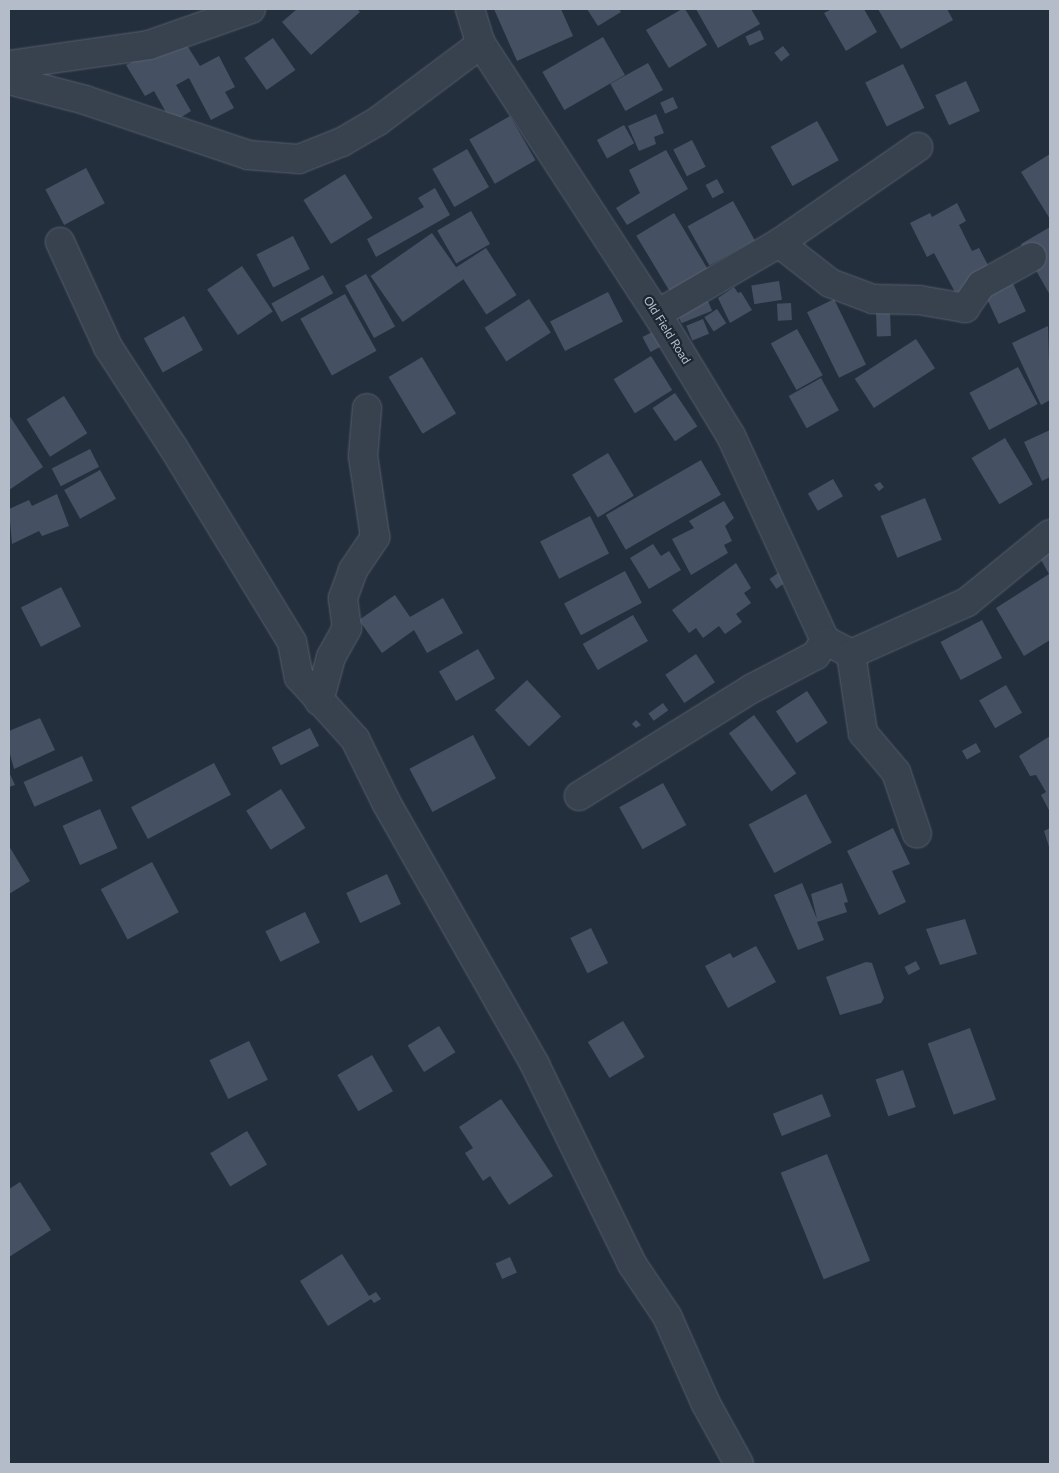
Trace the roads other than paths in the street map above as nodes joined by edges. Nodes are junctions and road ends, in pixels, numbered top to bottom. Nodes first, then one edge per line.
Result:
1 (250, 9) edge
2 (470, 9) edge
3 (481, 44) junction
4 (9, 65) edge
5 (9, 80) edge
6 (918, 147) dead end
7 (60, 242) dead end
8 (779, 243) junction
9 (1032, 257) dead end
10 (657, 314) junction
11 (367, 408) dead end
12 (1050, 534) edge
13 (826, 640) junction
14 (851, 654) junction
15 (319, 701) junction
16 (579, 796) dead end
17 (918, 834) dead end
18 (739, 1464) edge

1 - 4 street
2 - 3 street, Old Field Road
3 - 5 street
3 - 10 street, Old Field Road
6 - 8 street
7 - 15 street
8 - 9 street
8 - 10 street
10 - 13 street, Old Field Road
11 - 15 street
12 - 14 street
13 - 14 street
13 - 16 street
14 - 17 street
15 - 18 street

